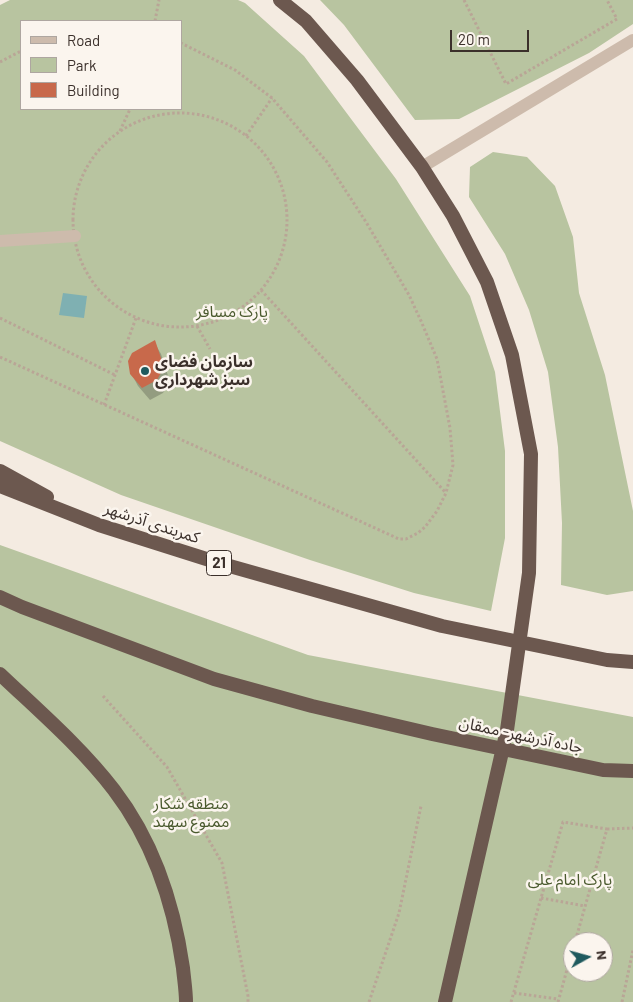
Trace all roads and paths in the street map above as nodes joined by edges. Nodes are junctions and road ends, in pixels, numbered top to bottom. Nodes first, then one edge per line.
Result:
1 (159, 0) edge
2 (280, 0) edge
3 (464, 0) edge
4 (607, 0) edge
5 (155, 20) edge
6 (633, 40) edge
7 (182, 44) edge
8 (20, 52) edge
9 (0, 62) edge
10 (272, 98) junction
11 (130, 110) edge
12 (120, 132) junction
13 (246, 136) junction
14 (422, 167) junction
15 (75, 236) junction
16 (0, 240) edge
17 (261, 290) junction
18 (0, 318) edge
19 (136, 318) junction
20 (197, 326) junction
21 (210, 349) dead end
22 (0, 358) edge
23 (115, 375) junction
24 (104, 405) junction
25 (0, 471) edge
26 (0, 486) edge
27 (446, 493) junction
28 (99, 525) junction
29 (0, 598) edge
30 (633, 662) edge
31 (0, 674) edge
32 (103, 696) dead end
33 (633, 771) edge
34 (421, 806) dead end
35 (633, 828) edge
36 (607, 829) junction
37 (541, 898) junction
38 (585, 906) junction
39 (578, 932) edge
40 (633, 950) edge
41 (563, 982) edge
42 (514, 992) junction
43 (558, 1001) edge
44 (186, 1002) edge
45 (248, 1002) edge
46 (369, 1002) edge
47 (445, 1002) edge
48 (511, 1002) edge
49 (622, 1002) edge

1 - 5 path
2 - 14 highway
3 - 4 path
6 - 14 street
7 - 10 path
8 - 9 path
10 - 13 path
10 - 27 path
11 - 12 path
12 - 13 path
12 - 15 path
13 - 17 path
14 - 47 highway
15 - 16 street
15 - 19 path
17 - 20 path
17 - 27 path
18 - 23 path
19 - 20 path
19 - 23 path
20 - 21 path
22 - 24 path
23 - 24 path
24 - 27 path
25 - 28 highway
26 - 28 highway, کمربندی آذرشهر / 21
28 - 30 highway, کمربندی آذرشهر / 21
29 - 33 highway, جاده آذرشهر- ممقان
31 - 44 highway
32 - 45 path
34 - 46 path
35 - 36 path
36 - 37 path
36 - 38 path
37 - 38 path
37 - 42 path
38 - 39 path
40 - 49 path
41 - 43 path
42 - 43 path
42 - 48 path

